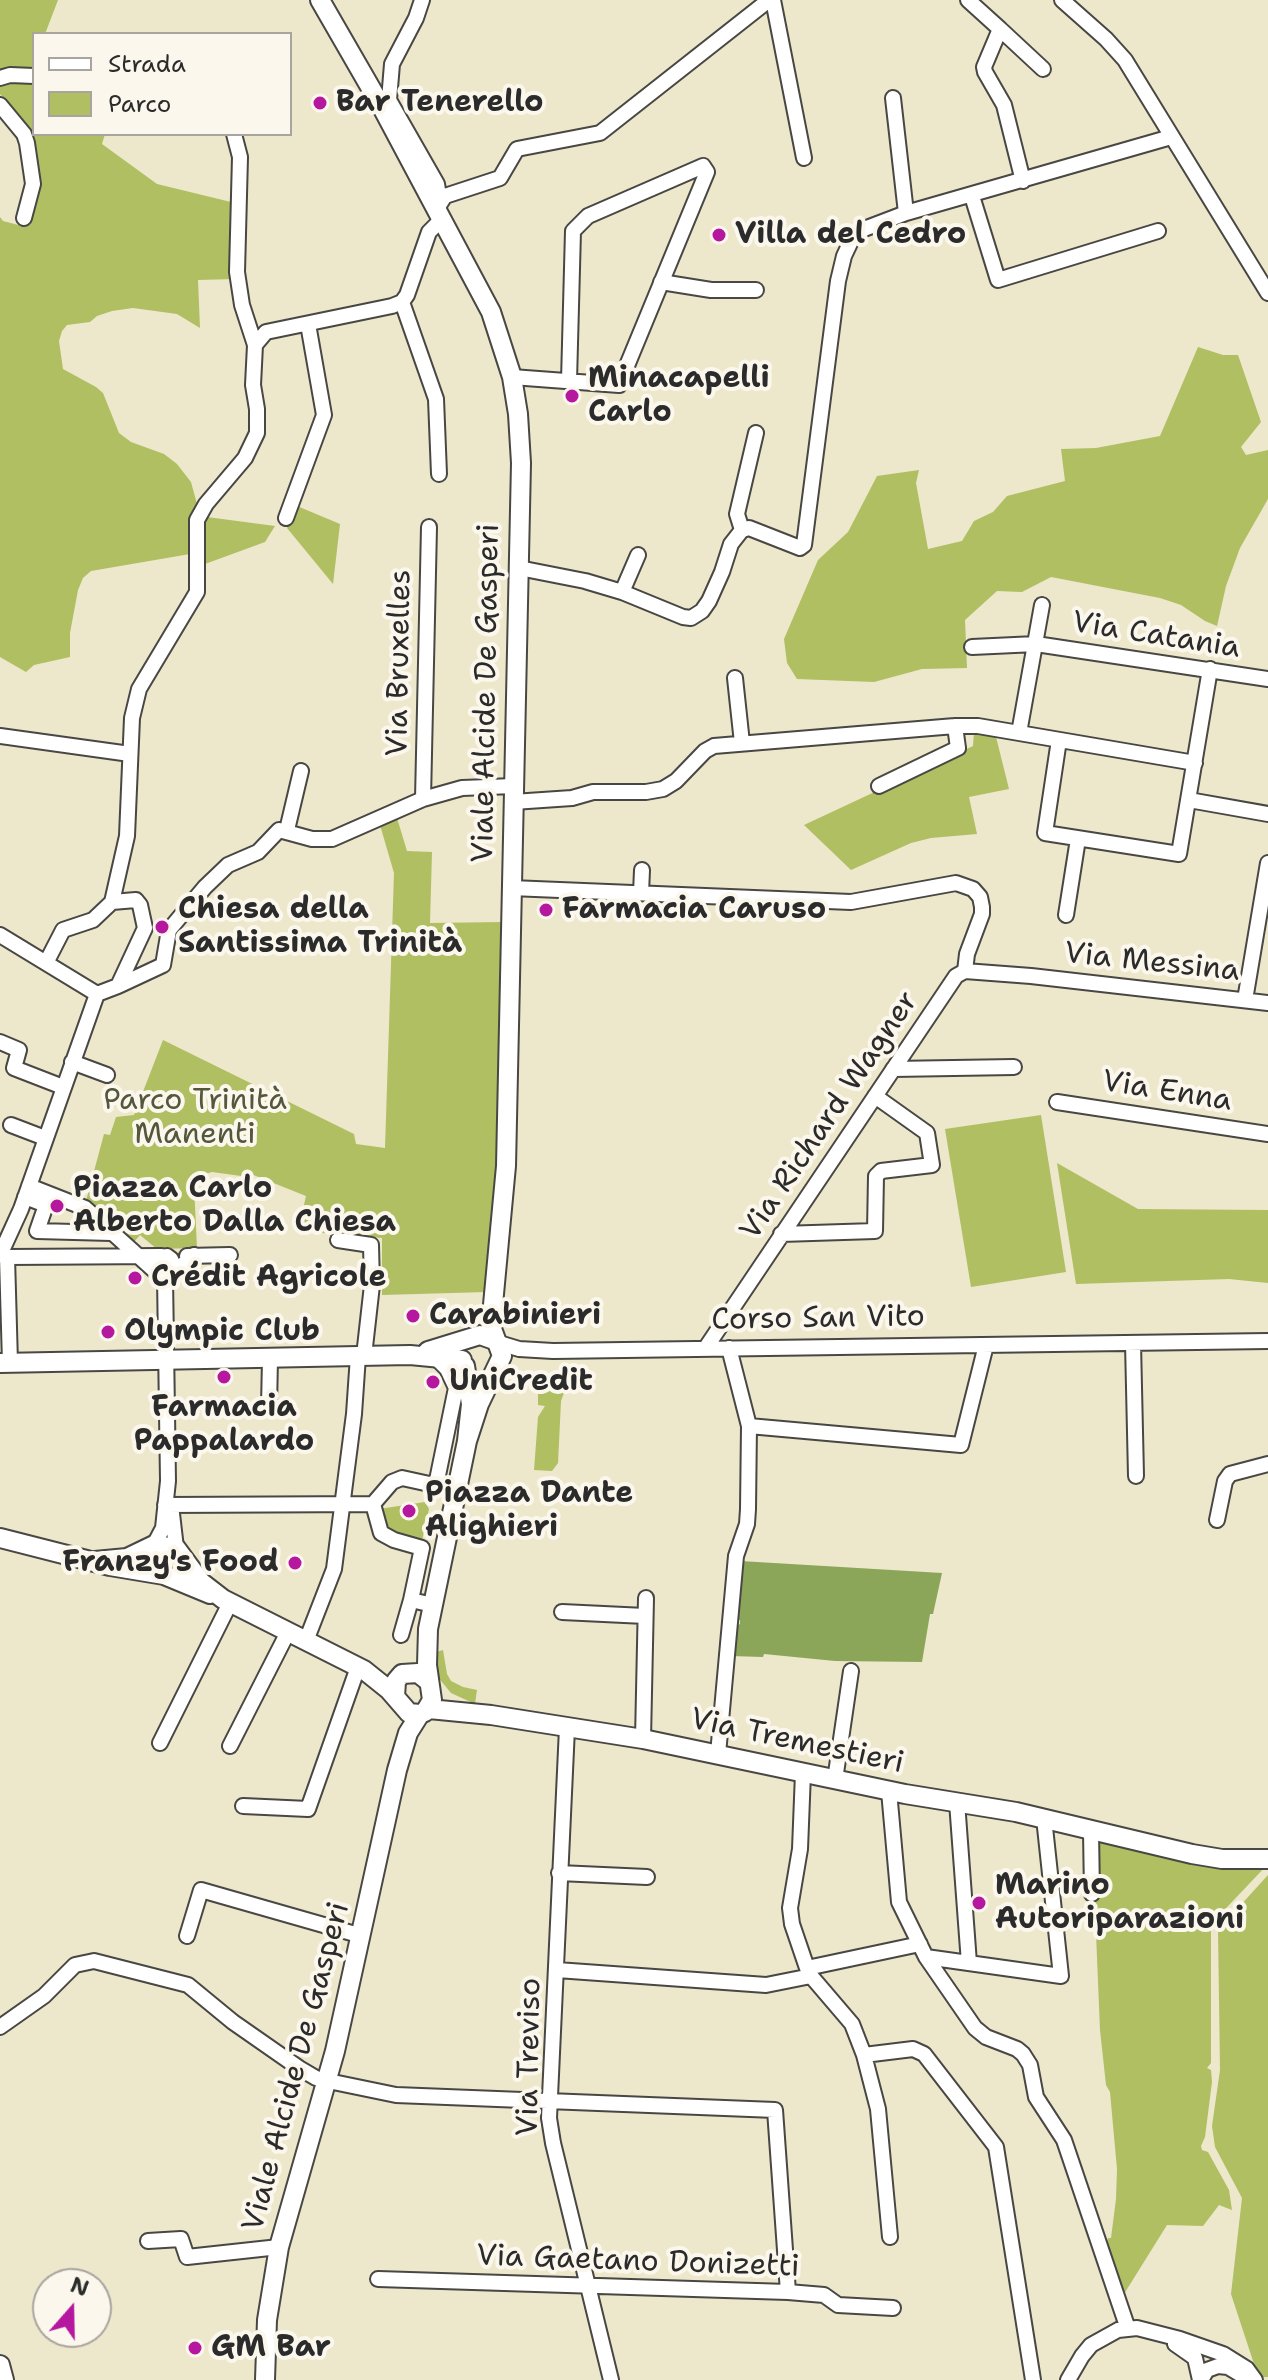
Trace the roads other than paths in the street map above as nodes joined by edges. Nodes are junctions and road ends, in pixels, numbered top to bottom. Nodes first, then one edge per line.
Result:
1 (320, 0) edge
2 (422, 0) edge
3 (771, 0) edge
4 (968, 0) edge
5 (1062, 0) edge
6 (1000, 29) junction
7 (337, 32) junction
8 (1043, 69) dead end
9 (32, 76) edge
10 (0, 78) edge
11 (893, 98) dead end
12 (0, 105) edge
13 (387, 105) junction
14 (235, 136) edge
15 (1171, 137) junction
16 (804, 158) dead end
17 (1023, 181) junction
18 (437, 184) junction
19 (458, 191) junction
20 (972, 196) junction
21 (906, 213) junction
22 (436, 214) junction
23 (24, 218) dead end
24 (1158, 231) dead end
25 (661, 282) junction
26 (756, 290) dead end
27 (1268, 293) edge
28 (402, 302) junction
29 (308, 324) junction
30 (255, 345) junction
31 (512, 377) junction
32 (569, 381) junction
33 (756, 433) dead end
34 (439, 474) dead end
35 (286, 518) dead end
36 (429, 527) dead end
37 (742, 530) junction
38 (638, 555) dead end
39 (519, 568) junction
40 (622, 592) junction
41 (1042, 605) dead end
42 (1036, 644) junction
43 (972, 647) dead end
44 (1210, 669) junction
45 (735, 678) dead end
46 (1268, 679) edge
47 (955, 726) junction
48 (1019, 733) junction
49 (0, 736) edge
50 (1059, 740) junction
51 (742, 743) junction
52 (130, 754) junction
53 (1195, 763) junction
54 (301, 771) dead end
55 (879, 786) dead end
56 (514, 794) junction
57 (423, 799) junction
58 (1189, 800) junction
59 (1268, 814) edge
60 (287, 830) junction
61 (1078, 839) junction
62 (1268, 863) edge
63 (642, 870) dead end
64 (511, 888) junction
65 (641, 893) junction
66 (112, 902) junction
67 (1066, 915) dead end
68 (0, 935) edge
69 (46, 963) junction
70 (130, 963) junction
71 (163, 965) junction
72 (965, 971) junction
73 (118, 986) junction
74 (97, 994) junction
75 (1245, 1000) junction
76 (1268, 1003) edge
77 (0, 1042) edge
78 (72, 1062) junction
79 (1014, 1067) dead end
80 (893, 1069) junction
81 (107, 1075) dead end
82 (63, 1087) junction
83 (875, 1096) junction
84 (1057, 1102) dead end
85 (11, 1125) dead end
86 (1268, 1134) edge
87 (45, 1138) junction
88 (25, 1197) junction
89 (48, 1200) junction
90 (111, 1233) junction
91 (781, 1234) junction
92 (338, 1240) dead end
93 (136, 1255) junction
94 (194, 1255) junction
95 (230, 1255) dead end
96 (164, 1256) junction
97 (4, 1257) edge
98 (164, 1274) junction
99 (495, 1280) junction
100 (471, 1338) junction
101 (495, 1341) junction
102 (1268, 1341) edge
103 (1133, 1343) junction
104 (986, 1345) junction
105 (729, 1348) junction
106 (705, 1349) junction
107 (553, 1351) junction
108 (410, 1355) junction
109 (361, 1356) junction
110 (435, 1357) junction
111 (270, 1359) junction
112 (166, 1360) junction
113 (5, 1363) edge
114 (464, 1366) junction
115 (496, 1369) junction
116 (456, 1388) junction
117 (269, 1407) dead end
118 (749, 1426) junction
119 (467, 1441) junction
120 (1268, 1464) edge
121 (1136, 1476) dead end
122 (436, 1485) junction
123 (457, 1490) junction
124 (341, 1504) junction
125 (369, 1504) junction
126 (168, 1505) junction
127 (1217, 1520) dead end
128 (0, 1538) edge
129 (149, 1548) junction
130 (178, 1552) junction
131 (95, 1561) junction
132 (159, 1574) junction
133 (646, 1598) dead end
134 (411, 1600) junction
135 (227, 1601) junction
136 (433, 1605) junction
137 (562, 1612) dead end
138 (645, 1616) junction
139 (428, 1629) junction
140 (288, 1632) junction
141 (401, 1635) dead end
142 (306, 1641) junction
143 (361, 1668) junction
144 (851, 1671) dead end
145 (405, 1672) junction
146 (430, 1684) junction
147 (396, 1700) junction
148 (424, 1712) junction
149 (491, 1715) junction
150 (567, 1728) junction
151 (643, 1739) junction
152 (160, 1743) dead end
153 (230, 1746) dead end
154 (718, 1754) junction
155 (397, 1770) junction
156 (803, 1773) junction
157 (835, 1780) junction
158 (889, 1791) junction
159 (957, 1802) junction
160 (243, 1806) dead end
161 (1044, 1818) junction
162 (1091, 1831) junction
163 (1268, 1859) edge
164 (559, 1873) junction
165 (647, 1877) dead end
166 (1092, 1894) dead end
167 (187, 1936) dead end
168 (362, 1936) junction
169 (923, 1951) junction
170 (969, 1963) junction
171 (557, 1970) junction
172 (809, 1972) junction
173 (0, 2027) edge
174 (864, 2055) junction
175 (326, 2080) junction
176 (549, 2102) junction
177 (890, 2237) dead end
178 (148, 2241) dead end
179 (279, 2247) junction
180 (378, 2279) dead end
181 (588, 2286) junction
182 (788, 2292) junction
183 (893, 2308) dead end
184 (1128, 2329) junction
185 (1162, 2337) junction
186 (0, 2365) edge
187 (4, 2380) edge
188 (265, 2380) edge
189 (611, 2380) edge
190 (1033, 2380) edge
191 (1068, 2380) edge
192 (1200, 2380) edge
193 (1252, 2380) edge

1 - 7 main road
2 - 13 street
3 - 16 street
3 - 19 street
4 - 6 street
5 - 15 street
6 - 8 street
6 - 17 street
7 - 13 main road
7 - 22 main road
9 - 10 street
11 - 21 street
12 - 23 street
13 - 18 street
13 - 22 main road
14 - 30 street
15 - 17 street
15 - 27 street
17 - 20 street
18 - 19 street
18 - 22 street
19 - 22 street
20 - 21 street
20 - 24 street
21 - 37 street
22 - 28 street
22 - 31 main road, Viale Alcide De Gasperi
25 - 26 street
25 - 32 street
25 - 32 street
28 - 29 street
28 - 34 street
29 - 30 street
29 - 35 street
30 - 52 street
31 - 32 street
31 - 39 main road, Viale Alcide De Gasperi
33 - 37 street
36 - 57 street, Via Bruxelles
37 - 40 street
38 - 40 street
39 - 40 street
39 - 56 main road, Viale Alcide De Gasperi
41 - 42 street
42 - 43 street, Via Catania
42 - 44 street, Via Catania
42 - 48 street
44 - 46 street, Via Catania
44 - 53 street
45 - 51 street
47 - 48 street
47 - 51 street
47 - 55 street
48 - 50 street
49 - 52 street
50 - 53 street
50 - 61 street
51 - 56 street
52 - 66 street
53 - 58 street
54 - 60 street
56 - 57 street
56 - 64 main road, Viale Alcide De Gasperi
57 - 60 street
58 - 59 street
58 - 61 street
60 - 71 street
61 - 67 street
62 - 75 street
63 - 65 street
64 - 65 street
64 - 99 main road, Viale Alcide De Gasperi
65 - 72 street
66 - 69 street
66 - 70 street
68 - 69 street
69 - 74 street
70 - 71 street
70 - 73 street
71 - 73 street
72 - 75 street, Via Messina
72 - 80 street, Via Richard Wagner
73 - 74 street
74 - 78 street
75 - 76 street, Via Messina
77 - 82 street
78 - 81 street
78 - 82 street
79 - 80 street
80 - 83 street, Via Richard Wagner
82 - 87 street
83 - 91 street, Via Richard Wagner
83 - 91 street
84 - 86 street, Via Enna
85 - 87 street
87 - 88 street
88 - 89 street
88 - 97 street
89 - 90 street
89 - 90 street
90 - 93 street
91 - 106 street, Via Richard Wagner
92 - 109 street
93 - 96 street
93 - 97 street
93 - 98 street
94 - 95 street
94 - 96 street
94 - 98 street
96 - 98 street
97 - 113 street
98 - 112 street
99 - 100 main road
99 - 101 main road
100 - 101 main road
100 - 108 main road
100 - 114 main road
101 - 107 street
101 - 115 main road
102 - 103 street, Corso San Vito
103 - 104 street, Corso San Vito
103 - 121 street
104 - 105 street, Corso San Vito
104 - 118 street
105 - 106 street, Corso San Vito
105 - 118 street
106 - 107 street, Corso San Vito
107 - 115 street
108 - 109 main road
108 - 110 main road
109 - 111 main road
109 - 124 street
110 - 114 main road
110 - 116 street
111 - 112 main road
111 - 117 street
112 - 113 main road
112 - 126 street
114 - 115 main road
114 - 116 street
114 - 119 main road
115 - 119 main road
116 - 122 street
118 - 154 street
119 - 123 main road
120 - 127 street
122 - 123 street
122 - 125 street
123 - 136 main road
124 - 125 street
124 - 126 street
124 - 142 street
125 - 134 street
126 - 129 street
126 - 130 street
128 - 131 main road
129 - 130 main road
129 - 131 main road
129 - 132 main road
130 - 132 main road
130 - 135 main road
131 - 132 main road
132 - 135 main road
133 - 138 street
134 - 136 street
134 - 141 street
135 - 140 main road
135 - 152 street
136 - 139 main road
137 - 138 street
138 - 151 street
139 - 145 main road
139 - 146 main road
140 - 142 main road
140 - 153 street
142 - 143 main road
143 - 145 main road
143 - 147 main road
143 - 160 street
144 - 157 street
145 - 146 main road
145 - 147 main road
146 - 148 main road
146 - 149 main road
147 - 148 main road
147 - 155 main road
148 - 149 main road
148 - 155 main road
149 - 150 main road, Via Tremestieri
150 - 151 main road, Via Tremestieri
150 - 164 street, Via Treviso
151 - 154 main road, Via Tremestieri
154 - 156 main road, Via Tremestieri
155 - 168 main road, Viale Alcide De Gasperi
156 - 157 main road, Via Tremestieri
156 - 172 street
157 - 158 main road, Via Tremestieri
158 - 159 main road, Via Tremestieri
158 - 169 street
159 - 161 main road, Via Tremestieri
159 - 170 street
161 - 162 main road, Via Tremestieri
161 - 170 street
162 - 163 main road, Via Tremestieri
162 - 166 street
164 - 165 street
164 - 171 street, Via Treviso
167 - 168 street
168 - 175 main road, Viale Alcide De Gasperi
169 - 170 street
169 - 172 street
169 - 184 street
171 - 172 street
171 - 176 street, Via Treviso
172 - 174 street
173 - 175 street
174 - 177 street
174 - 190 street
175 - 176 street
175 - 179 main road, Viale Alcide De Gasperi
176 - 181 street, Via Treviso
176 - 182 street
178 - 179 street
179 - 188 main road, Viale Alcide De Gasperi
180 - 181 street, Via Gaetano Donizetti
181 - 182 street, Via Gaetano Donizetti
181 - 189 street, Via Treviso
182 - 183 street, Via Gaetano Donizetti
184 - 185 street
184 - 191 street
185 - 192 street
185 - 193 street
186 - 187 main road
192 - 193 street

